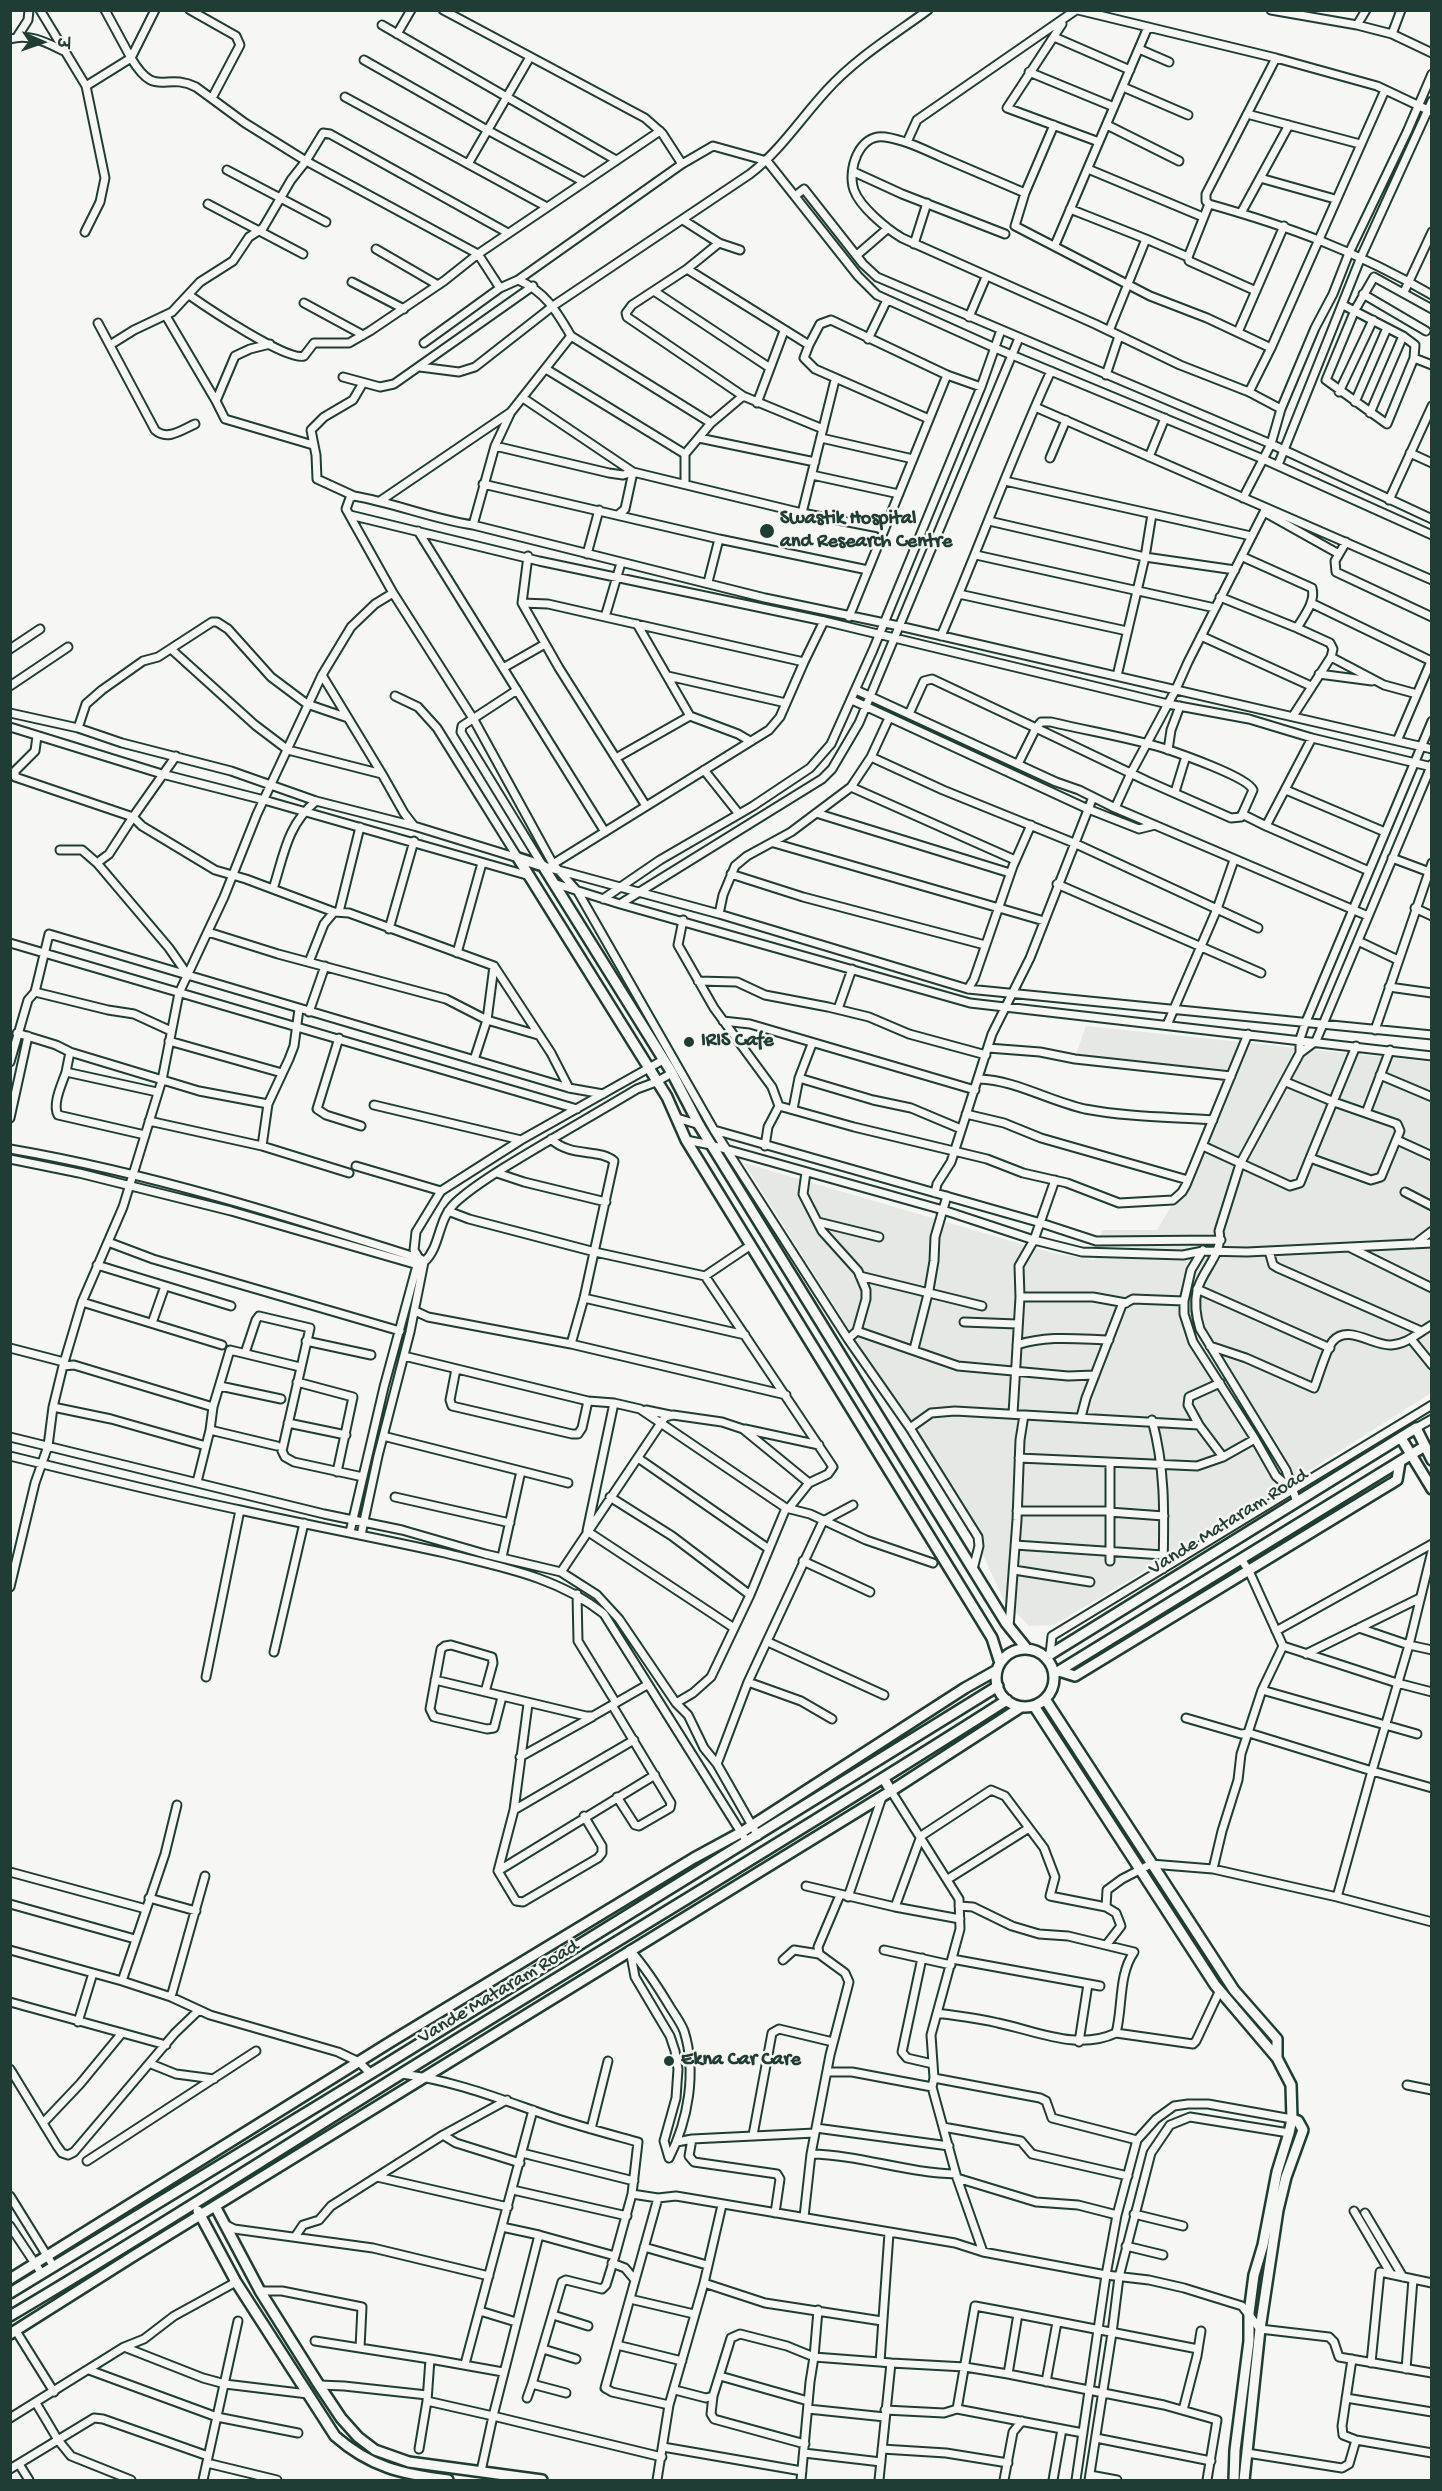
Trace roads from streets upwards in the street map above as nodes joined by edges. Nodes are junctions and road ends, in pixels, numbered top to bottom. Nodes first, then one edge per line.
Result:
1 (29, 10) edge
2 (40, 10) edge
3 (105, 10) edge
4 (155, 10) edge
5 (190, 10) edge
6 (411, 10) edge
7 (443, 10) edge
8 (928, 10) edge
9 (1077, 10) edge
10 (1271, 10) edge
11 (1366, 10) edge
12 (1401, 10) edge
13 (1065, 20) junction
14 (382, 25) dead end
15 (1357, 25) junction
16 (1149, 27) junction
17 (397, 34) junction
18 (1392, 34) junction
19 (1054, 37) junction
20 (14, 38) edge
21 (1139, 49) junction
22 (64, 51) junction
23 (1431, 53) edge
24 (531, 57) junction
25 (131, 58) junction
26 (1276, 58) junction
27 (364, 60) dead end
28 (1169, 62) dead end
29 (1130, 70) junction
30 (1029, 72) junction
31 (1431, 74) edge
32 (86, 86) junction
33 (1123, 87) junction
34 (1385, 90) junction
35 (345, 97) dead end
36 (507, 97) junction
37 (212, 98) junction
38 (1431, 101) edge
39 (1419, 105) junction
40 (1114, 107) junction
41 (1430, 110) edge
42 (1247, 114) junction
43 (1188, 115) dead end
44 (1054, 125) junction
45 (1107, 125) junction
46 (1289, 125) junction
47 (489, 131) junction
48 (660, 131) junction
49 (907, 142) junction
50 (1099, 142) junction
51 (1359, 144) junction
52 (616, 160) junction
53 (306, 161) junction
54 (767, 161) junction
55 (1179, 161) dead end
56 (468, 164) junction
57 (682, 165) junction
58 (1088, 169) junction
59 (227, 170) dead end
60 (854, 172) junction
61 (1260, 178) junction
62 (584, 182) junction
63 (1025, 193) junction
64 (795, 196) junction
65 (281, 197) junction
66 (1335, 199) junction
67 (927, 203) junction
68 (208, 204) dead end
69 (1209, 204) junction
70 (547, 207) junction
71 (1070, 209) junction
72 (1241, 213) junction
73 (1203, 217) junction
74 (683, 220) junction
75 (326, 222) dead end
76 (1284, 226) junction
77 (887, 229) junction
78 (260, 231) junction
79 (85, 232) dead end
80 (1431, 232) edge
81 (508, 233) junction
82 (1005, 234) dead end
83 (1318, 238) junction
84 (1146, 239) junction
85 (719, 243) junction
86 (914, 244) junction
87 (1054, 245) junction
88 (1428, 248) edge
89 (376, 249) dead end
90 (740, 250) dead end
91 (1349, 253) junction
92 (303, 254) dead end
93 (478, 254) junction
94 (857, 255) junction
95 (1188, 257) junction
96 (1361, 257) junction
97 (687, 269) junction
98 (986, 277) junction
99 (518, 280) junction
100 (352, 282) dead end
101 (1409, 282) junction
102 (438, 285) junction
103 (1127, 285) junction
104 (533, 286) junction
105 (500, 288) junction
106 (654, 291) junction
107 (1256, 291) junction
108 (1404, 292) junction
109 (1363, 294) junction
110 (189, 295) junction
111 (1431, 296) edge
112 (887, 300) junction
113 (304, 303) dead end
114 (1343, 304) junction
115 (553, 306) junction
116 (404, 309) junction
117 (1431, 309) edge
118 (1355, 310) junction
119 (166, 316) junction
120 (969, 316) junction
121 (1373, 320) junction
122 (98, 323) dead end
123 (1387, 328) junction
124 (1001, 330) junction
125 (1110, 331) junction
126 (1426, 331) dead end
127 (784, 332) junction
128 (1238, 332) junction
129 (363, 335) junction
130 (571, 336) junction
131 (1119, 336) junction
132 (1403, 336) junction
133 (1019, 338) junction
134 (868, 339) junction
135 (424, 343) dead end
136 (271, 344) junction
137 (110, 345) junction
138 (809, 345) junction
139 (995, 348) junction
140 (1271, 348) junction
141 (1011, 354) junction
142 (1414, 357) junction
143 (1431, 365) edge
144 (420, 368) junction
145 (770, 368) junction
146 (546, 369) junction
147 (1051, 371) junction
148 (947, 375) junction
149 (1106, 375) junction
150 (343, 377) dead end
151 (836, 380) junction
152 (363, 383) junction
153 (981, 387) junction
154 (1249, 392) junction
155 (1340, 392) junction
156 (743, 396) junction
157 (523, 398) junction
158 (216, 401) junction
159 (1355, 402) junction
160 (757, 403) junction
161 (1035, 407) junction
162 (1431, 408) edge
163 (1281, 409) junction
164 (511, 412) junction
165 (1370, 413) junction
166 (1165, 418) junction
167 (929, 419) junction
168 (1066, 420) junction
169 (711, 423) junction
170 (195, 424) dead end
171 (823, 429) junction
172 (699, 438) junction
173 (821, 438) junction
174 (1271, 444) junction
175 (313, 445) junction
176 (495, 446) junction
177 (1285, 451) junction
178 (1410, 453) junction
179 (685, 454) junction
180 (1149, 457) junction
181 (1050, 458) dead end
182 (913, 459) junction
183 (1263, 459) junction
184 (815, 462) junction
185 (1431, 463) edge
186 (1278, 465) junction
187 (633, 472) junction
188 (812, 476) junction
189 (1005, 481) junction
190 (483, 484) junction
191 (684, 484) junction
192 (899, 494) junction
193 (354, 496) junction
194 (1243, 498) junction
195 (1389, 500) junction
196 (380, 501) junction
197 (599, 510) junction
198 (1265, 510) junction
199 (802, 513) junction
200 (1152, 514) junction
201 (350, 515) junction
202 (618, 515) junction
203 (1431, 519) edge
204 (444, 521) junction
205 (990, 521) junction
206 (473, 525) junction
207 (884, 529) junction
208 (418, 531) junction
209 (1431, 535) edge
210 (440, 536) junction
211 (1251, 536) junction
212 (719, 539) junction
213 (1347, 542) junction
214 (587, 554) junction
215 (1340, 554) junction
216 (976, 555) junction
217 (528, 556) junction
218 (1145, 557) junction
219 (1243, 557) junction
220 (621, 563) junction
221 (868, 570) junction
222 (1235, 570) junction
223 (617, 577) junction
224 (1431, 580) edge
225 (708, 582) junction
226 (1136, 590) junction
227 (393, 592) junction
228 (959, 594) junction
229 (1220, 597) junction
230 (522, 603) junction
231 (1311, 603) junction
232 (1215, 608) junction
233 (849, 616) junction
234 (605, 617) junction
235 (1431, 617) edge
236 (824, 621) junction
237 (884, 622) junction
238 (637, 624) junction
239 (899, 626) junction
240 (1297, 628) junction
241 (40, 629) dead end
242 (1126, 631) junction
243 (879, 636) junction
244 (941, 636) junction
245 (1201, 636) junction
246 (893, 638) junction
247 (545, 644) junction
248 (68, 647) dead end
249 (10, 649) edge
250 (171, 649) junction
251 (1331, 657) junction
252 (1431, 660) edge
253 (804, 662) junction
254 (504, 668) junction
255 (1319, 674) junction
256 (322, 675) junction
257 (668, 676) junction
258 (1117, 676) junction
259 (1377, 682) junction
260 (10, 686) edge
261 (1311, 686) junction
262 (1176, 689) junction
263 (517, 690) junction
264 (856, 690) junction
265 (1417, 694) junction
266 (395, 696) dead end
267 (870, 696) junction
268 (852, 700) junction
269 (786, 703) junction
270 (307, 704) junction
271 (1168, 704) junction
272 (1180, 706) junction
273 (866, 707) junction
274 (10, 712) edge
275 (909, 714) junction
276 (690, 716) junction
277 (1293, 716) junction
278 (348, 718) junction
279 (889, 718) junction
280 (474, 720) junction
281 (1431, 721) edge
282 (10, 728) edge
283 (78, 728) junction
284 (1036, 728) junction
285 (37, 736) junction
286 (1312, 738) junction
287 (750, 741) junction
288 (1397, 741) junction
289 (1147, 744) junction
290 (1420, 746) junction
291 (1431, 749) edge
292 (288, 750) junction
293 (1168, 750) junction
294 (176, 756) junction
295 (1186, 756) junction
296 (872, 757) junction
297 (616, 758) junction
298 (1018, 764) junction
299 (1414, 764) junction
300 (1431, 766) edge
301 (704, 770) junction
302 (1131, 773) junction
303 (162, 774) junction
304 (382, 774) junction
305 (271, 786) junction
306 (851, 787) junction
307 (1286, 790) junction
308 (1175, 792) junction
309 (1093, 796) junction
310 (264, 800) junction
311 (316, 801) junction
312 (646, 806) junction
313 (1115, 808) junction
314 (1088, 809) junction
315 (302, 812) junction
316 (816, 813) junction
317 (739, 814) junction
318 (1242, 814) junction
319 (133, 817) junction
320 (1031, 825) junction
321 (1155, 825) junction
322 (414, 826) junction
323 (1266, 826) junction
324 (360, 828) junction
325 (605, 832) junction
326 (1385, 832) junction
327 (414, 841) junction
328 (774, 843) junction
329 (1074, 843) junction
330 (60, 850) dead end
331 (518, 858) junction
332 (1392, 858) junction
333 (1015, 860) junction
334 (1234, 860) junction
335 (97, 863) junction
336 (482, 863) junction
337 (1431, 864) edge
338 (548, 865) junction
339 (559, 871) junction
340 (1369, 871) junction
341 (1010, 873) junction
342 (1430, 873) edge
343 (731, 874) junction
344 (232, 875) junction
345 (530, 876) junction
346 (553, 883) junction
347 (1057, 884) junction
348 (619, 887) junction
349 (273, 889) junction
350 (578, 892) junction
351 (638, 892) junction
352 (603, 899) junction
353 (620, 904) junction
354 (999, 907) junction
355 (1415, 908) junction
356 (1217, 909) junction
357 (1351, 911) junction
358 (336, 912) junction
359 (719, 914) junction
360 (1368, 916) junction
361 (1431, 916) edge
362 (683, 920) junction
363 (1044, 921) junction
364 (1258, 928) dead end
365 (389, 929) junction
366 (208, 932) junction
367 (1358, 940) junction
368 (10, 943) edge
369 (985, 945) junction
370 (1200, 948) junction
371 (457, 953) junction
372 (44, 954) junction
373 (1398, 960) junction
374 (309, 962) junction
375 (325, 966) junction
376 (494, 966) junction
377 (852, 969) junction
378 (1261, 973) dead end
379 (187, 974) junction
380 (698, 981) junction
381 (1389, 987) junction
382 (968, 989) junction
383 (35, 992) junction
384 (179, 993) junction
385 (1431, 993) edge
386 (1012, 994) junction
387 (1003, 1008) junction
388 (299, 1009) junction
389 (838, 1009) junction
390 (1175, 1010) junction
391 (309, 1012) junction
392 (487, 1020) junction
393 (723, 1021) junction
394 (1305, 1024) junction
395 (1167, 1025) junction
396 (1323, 1026) junction
397 (297, 1027) junction
398 (1375, 1030) junction
399 (171, 1031) junction
400 (1248, 1034) junction
401 (538, 1035) junction
402 (1431, 1035) edge
403 (28, 1036) junction
404 (14, 1038) edge
405 (339, 1038) junction
406 (1300, 1039) junction
407 (169, 1041) junction
408 (1316, 1041) junction
409 (812, 1044) junction
410 (1356, 1046) junction
411 (1390, 1050) junction
412 (70, 1052) junction
413 (987, 1052) junction
414 (1300, 1053) junction
415 (1431, 1056) edge
416 (474, 1060) junction
417 (663, 1060) junction
418 (10, 1062) edge
419 (648, 1068) junction
420 (66, 1072) junction
421 (672, 1072) junction
422 (282, 1073) junction
423 (1380, 1075) junction
424 (1232, 1076) junction
425 (799, 1078) junction
426 (979, 1079) junction
427 (162, 1080) junction
428 (656, 1082) junction
429 (1286, 1082) junction
430 (569, 1088) junction
431 (975, 1090) junction
432 (157, 1092) junction
433 (603, 1094) junction
434 (1431, 1097) edge
435 (1334, 1102) junction
436 (268, 1104) junction
437 (374, 1105) dead end
438 (779, 1106) junction
439 (577, 1109) junction
440 (793, 1110) junction
441 (1366, 1113) junction
442 (966, 1114) junction
443 (10, 1118) edge
444 (677, 1118) junction
445 (1213, 1120) junction
446 (149, 1121) junction
447 (699, 1125) junction
448 (362, 1126) dead end
449 (961, 1129) junction
450 (714, 1130) junction
451 (145, 1135) junction
452 (551, 1139) junction
453 (521, 1140) junction
454 (686, 1140) junction
455 (1397, 1140) junction
456 (711, 1145) junction
457 (262, 1146) junction
458 (765, 1146) junction
459 (1203, 1146) junction
460 (10, 1149) edge
461 (728, 1150) junction
462 (954, 1152) junction
463 (1431, 1156) edge
464 (1310, 1158) junction
465 (10, 1159) edge
466 (1240, 1164) junction
467 (356, 1166) dead end
468 (807, 1172) junction
469 (348, 1173) dead end
470 (497, 1173) junction
471 (133, 1174) junction
472 (1055, 1180) junction
473 (1188, 1180) junction
474 (129, 1186) junction
475 (441, 1191) junction
476 (1405, 1192) dead end
477 (935, 1193) junction
478 (947, 1196) junction
479 (606, 1202) junction
480 (1431, 1206) edge
481 (943, 1210) junction
482 (448, 1211) junction
483 (818, 1222) junction
484 (1041, 1223) junction
485 (1219, 1231) junction
486 (1431, 1231) edge
487 (879, 1237) dead end
488 (1205, 1239) junction
489 (1034, 1240) junction
490 (1221, 1240) junction
491 (108, 1242) junction
492 (1431, 1243) edge
493 (1415, 1244) junction
494 (751, 1245) junction
495 (1348, 1247) junction
496 (1203, 1251) junction
497 (1216, 1251) junction
498 (1269, 1251) junction
499 (595, 1252) junction
500 (421, 1262) junction
501 (97, 1265) junction
502 (705, 1276) junction
503 (860, 1276) junction
504 (165, 1286) junction
505 (1431, 1288) edge
506 (1197, 1289) junction
507 (928, 1293) junction
508 (1020, 1297) junction
509 (584, 1298) junction
510 (1184, 1301) junction
511 (82, 1302) junction
512 (1126, 1303) junction
513 (231, 1306) dead end
514 (982, 1306) dead end
515 (415, 1311) junction
516 (964, 1322) dead end
517 (152, 1323) junction
518 (1017, 1324) junction
519 (1431, 1325) edge
520 (400, 1331) junction
521 (857, 1331) junction
522 (1421, 1331) junction
523 (745, 1335) junction
524 (848, 1339) junction
525 (1411, 1339) junction
526 (1109, 1340) junction
527 (306, 1341) junction
528 (571, 1344) junction
529 (222, 1345) dead end
530 (1017, 1345) junction
531 (1209, 1346) junction
532 (10, 1348) edge
533 (1330, 1348) junction
534 (914, 1349) junction
535 (245, 1353) junction
536 (371, 1355) dead end
537 (404, 1356) junction
538 (63, 1364) junction
539 (1431, 1365) edge
540 (300, 1367) junction
541 (456, 1370) junction
542 (1015, 1371) junction
543 (1095, 1375) junction
544 (297, 1382) junction
545 (1220, 1383) junction
546 (220, 1386) junction
547 (786, 1395) junction
548 (281, 1399) dead end
549 (588, 1401) junction
550 (614, 1403) junction
551 (1431, 1405) edge
552 (53, 1407) junction
553 (213, 1407) junction
554 (640, 1409) junction
555 (1013, 1414) junction
556 (673, 1415) junction
557 (1024, 1415) junction
558 (1082, 1417) junction
559 (1431, 1419) edge
560 (1152, 1420) junction
561 (288, 1423) junction
562 (661, 1423) junction
563 (1199, 1425) junction
564 (910, 1428) junction
565 (1416, 1428) junction
566 (743, 1429) junction
567 (210, 1430) junction
568 (346, 1435) junction
569 (383, 1436) junction
570 (10, 1437) edge
571 (1401, 1438) junction
572 (1255, 1439) junction
573 (1428, 1444) edge
574 (819, 1445) junction
575 (48, 1446) junction
576 (206, 1446) junction
577 (277, 1446) dead end
578 (1411, 1455) junction
579 (10, 1456) edge
580 (1223, 1457) junction
581 (638, 1458) junction
582 (1019, 1458) junction
583 (1431, 1460) edge
584 (1110, 1462) junction
585 (1400, 1462) junction
586 (43, 1464) junction
587 (1161, 1466) junction
588 (521, 1471) junction
589 (337, 1472) junction
590 (363, 1477) junction
591 (198, 1482) junction
592 (568, 1483) dead end
593 (809, 1484) junction
594 (1431, 1488) edge
595 (1291, 1489) junction
596 (395, 1497) dead end
597 (610, 1497) junction
598 (1297, 1502) junction
599 (853, 1505) dead end
600 (787, 1508) junction
601 (240, 1510) junction
602 (1017, 1511) junction
603 (1109, 1512) junction
604 (1164, 1516) junction
605 (353, 1521) junction
606 (823, 1521) junction
607 (364, 1522) junction
608 (304, 1523) junction
609 (510, 1523) junction
610 (587, 1531) junction
611 (350, 1532) junction
612 (361, 1535) junction
613 (1431, 1544) edge
614 (1015, 1545) junction
615 (769, 1549) junction
616 (1110, 1550) junction
617 (1431, 1551) edge
618 (1163, 1555) junction
619 (502, 1557) junction
620 (1241, 1559) junction
621 (803, 1561) junction
622 (1110, 1561) dead end
623 (933, 1563) dead end
624 (973, 1569) junction
625 (1162, 1569) junction
626 (1014, 1570) junction
627 (1249, 1571) junction
628 (561, 1572) junction
629 (1426, 1573) junction
630 (1431, 1580) edge
631 (1090, 1582) dead end
632 (10, 1587) edge
633 (870, 1592) dead end
634 (577, 1594) junction
635 (750, 1594) junction
636 (1420, 1598) junction
637 (1009, 1627) junction
638 (734, 1628) junction
639 (1359, 1628) junction
640 (1276, 1631) junction
641 (768, 1642) junction
642 (1409, 1645) junction
643 (1283, 1646) junction
644 (1027, 1648) junction
645 (1431, 1650) edge
646 (274, 1652) dead end
647 (1306, 1654) junction
648 (1048, 1656) junction
649 (999, 1667) junction
650 (1057, 1673) junction
651 (206, 1677) dead end
652 (435, 1680) junction
653 (748, 1682) junction
654 (1397, 1683) junction
655 (647, 1684) junction
656 (998, 1686) junction
657 (1262, 1690) junction
658 (485, 1692) junction
659 (1431, 1692) edge
660 (884, 1695) dead end
661 (502, 1697) junction
662 (1007, 1700) junction
663 (1045, 1700) junction
664 (676, 1703) junction
665 (528, 1704) junction
666 (614, 1704) junction
667 (1034, 1706) junction
668 (1021, 1707) junction
669 (593, 1716) junction
670 (1186, 1718) dead end
671 (832, 1719) dead end
672 (1386, 1726) junction
673 (1249, 1733) junction
674 (1418, 1734) dead end
675 (634, 1740) junction
676 (520, 1757) junction
677 (717, 1764) junction
678 (1372, 1771) junction
679 (655, 1775) junction
680 (884, 1779) junction
681 (1431, 1788) edge
682 (891, 1791) junction
683 (882, 1796) junction
684 (617, 1797) junction
685 (177, 1805) dead end
686 (513, 1810) junction
687 (584, 1816) junction
688 (752, 1825) junction
689 (1029, 1828) junction
690 (742, 1832) junction
691 (758, 1836) junction
692 (921, 1836) junction
693 (747, 1842) junction
694 (1151, 1864) junction
695 (1214, 1869) junction
696 (1139, 1870) junction
697 (498, 1871) junction
698 (10, 1872) edge
699 (205, 1876) dead end
700 (948, 1879) junction
701 (806, 1886) dead end
702 (844, 1896) junction
703 (1337, 1897) junction
704 (149, 1898) junction
705 (10, 1904) edge
706 (959, 1906) junction
707 (894, 1907) junction
708 (1106, 1907) junction
709 (146, 1910) junction
710 (196, 1911) junction
711 (960, 1919) junction
712 (1431, 1922) edge
713 (135, 1939) junction
714 (1107, 1944) junction
715 (10, 1950) edge
716 (630, 1950) junction
717 (884, 1950) dead end
718 (819, 1954) junction
719 (922, 1958) junction
720 (783, 1960) dead end
721 (951, 1962) junction
722 (93, 1972) junction
723 (122, 1980) junction
724 (1088, 1984) junction
725 (1100, 1986) dead end
726 (1220, 1990) junction
727 (171, 1997) junction
728 (10, 2002) edge
729 (199, 2010) junction
730 (937, 2013) junction
731 (78, 2022) junction
732 (122, 2033) junction
733 (1116, 2033) junction
734 (833, 2042) junction
735 (1078, 2042) junction
736 (166, 2045) junction
737 (256, 2051) dead end
738 (1277, 2058) junction
739 (608, 2061) dead end
740 (359, 2062) junction
741 (151, 2064) junction
742 (933, 2064) junction
743 (10, 2069) edge
744 (828, 2072) junction
745 (371, 2074) junction
746 (401, 2074) junction
747 (427, 2077) junction
748 (934, 2078) junction
749 (214, 2079) junction
750 (19, 2082) junction
751 (1407, 2085) dead end
752 (10, 2087) edge
753 (932, 2087) junction
754 (1431, 2090) edge
755 (507, 2100) junction
756 (533, 2110) junction
757 (1292, 2119) junction
758 (43, 2122) junction
759 (943, 2127) junction
760 (591, 2129) junction
761 (815, 2130) junction
762 (1289, 2133) junction
763 (443, 2135) junction
764 (753, 2135) junction
765 (692, 2139) junction
766 (1137, 2140) junction
767 (677, 2142) junction
768 (949, 2146) junction
769 (522, 2153) junction
770 (811, 2154) junction
771 (87, 2161) dead end
772 (520, 2163) junction
773 (957, 2176) junction
774 (1128, 2176) junction
775 (377, 2177) junction
776 (634, 2181) junction
777 (513, 2190) junction
778 (632, 2194) junction
779 (10, 2196) edge
780 (658, 2198) junction
781 (195, 2205) junction
782 (722, 2205) junction
783 (215, 2206) junction
784 (508, 2208) junction
785 (1354, 2211) dead end
786 (775, 2213) junction
787 (1365, 2213) dead end
788 (1134, 2214) junction
789 (200, 2215) junction
790 (627, 2216) junction
791 (1117, 2216) junction
792 (804, 2217) junction
793 (223, 2224) junction
794 (10, 2226) edge
795 (1183, 2226) dead end
796 (502, 2227) junction
797 (889, 2233) junction
798 (538, 2235) junction
799 (295, 2237) junction
800 (1126, 2246) junction
801 (644, 2247) junction
802 (983, 2252) junction
803 (1162, 2255) dead end
804 (49, 2257) junction
805 (613, 2259) junction
806 (36, 2265) junction
807 (707, 2265) junction
808 (54, 2267) junction
809 (42, 2274) junction
810 (1391, 2274) junction
811 (489, 2276) junction
812 (1106, 2276) junction
813 (1119, 2277) junction
814 (1403, 2277) junction
815 (10, 2279) edge
816 (1413, 2279) junction
817 (635, 2280) junction
818 (236, 2282) junction
819 (704, 2283) junction
820 (1431, 2283) edge
821 (260, 2291) junction
822 (10, 2294) edge
823 (630, 2299) junction
824 (818, 2310) junction
825 (480, 2311) junction
826 (1249, 2313) junction
827 (694, 2314) junction
828 (1018, 2314) junction
829 (553, 2315) junction
830 (10, 2316) edge
831 (882, 2320) junction
832 (238, 2321) dead end
833 (516, 2322) junction
834 (1057, 2322) junction
835 (588, 2326) dead end
836 (1260, 2329) junction
837 (1098, 2330) junction
838 (1201, 2331) dead end
839 (13, 2333) edge
840 (1113, 2333) junction
841 (315, 2341) dead end
842 (617, 2345) junction
843 (124, 2347) junction
844 (360, 2348) junction
845 (543, 2349) junction
846 (1198, 2349) junction
847 (814, 2357) junction
848 (430, 2359) junction
849 (576, 2359) dead end
850 (1352, 2360) junction
851 (682, 2361) junction
852 (880, 2362) junction
853 (891, 2363) junction
854 (1371, 2363) junction
855 (465, 2364) junction
856 (965, 2367) junction
857 (1406, 2369) junction
858 (89, 2370) junction
859 (503, 2372) junction
860 (1431, 2373) edge
861 (1008, 2374) junction
862 (720, 2376) junction
863 (1046, 2382) junction
864 (225, 2384) junction
865 (532, 2384) junction
866 (319, 2385) junction
867 (675, 2390) junction
868 (1089, 2390) junction
869 (54, 2392) junction
870 (566, 2393) dead end
871 (1103, 2393) junction
872 (308, 2394) junction
873 (713, 2396) junction
874 (427, 2398) junction
875 (527, 2398) dead end
876 (1346, 2398) junction
877 (36, 2403) junction
878 (669, 2405) junction
879 (808, 2405) junction
880 (957, 2409) junction
881 (1183, 2410) junction
882 (1431, 2412) edge
883 (885, 2413) junction
884 (493, 2416) junction
885 (217, 2417) junction
886 (10, 2418) edge
887 (1022, 2421) junction
888 (1062, 2429) junction
889 (298, 2433) dead end
890 (1083, 2433) junction
891 (1096, 2438) junction
892 (58, 2440) junction
893 (1356, 2440) junction
894 (805, 2444) junction
895 (663, 2447) junction
896 (418, 2449) dead end
897 (882, 2449) junction
898 (1247, 2452) junction
899 (804, 2453) junction
900 (1431, 2453) edge
901 (662, 2457) junction
902 (207, 2459) junction
903 (1211, 2461) junction
904 (409, 2462) junction
905 (881, 2462) junction
906 (1008, 2463) junction
907 (19, 2464) junction
908 (425, 2464) junction
909 (10, 2469) edge
910 (481, 2471) junction
911 (802, 2471) junction
912 (406, 2478) edge
913 (1089, 2478) edge
914 (422, 2479) edge
915 (28, 2481) edge
916 (131, 2481) edge
917 (203, 2481) edge
918 (277, 2481) edge
919 (448, 2481) edge
920 (542, 2481) edge
921 (657, 2481) edge
922 (801, 2481) edge
923 (879, 2481) edge
924 (1004, 2481) edge
925 (1053, 2481) edge
926 (1076, 2481) edge
927 (1117, 2481) edge
928 (1208, 2481) edge
929 (1234, 2481) edge
930 (1244, 2481) edge

1 - 20 street
2 - 22 street
3 - 25 street
4 - 25 street
5 - 37 street
6 - 17 street
7 - 24 street
8 - 54 street
9 - 13 street
9 - 16 street
10 - 15 street
11 - 15 street
12 - 18 street
13 - 19 street
13 - 49 street
14 - 17 street
15 - 18 street
16 - 21 street
16 - 26 street
17 - 36 street
18 - 23 street
19 - 29 street
19 - 30 street
20 - 22 street
21 - 28 street
21 - 29 street
22 - 32 street
24 - 36 street
24 - 48 street
25 - 32 street
25 - 37 street
26 - 34 street
26 - 42 street
27 - 47 street
29 - 33 street
30 - 40 street
30 - 44 street
31 - 39 street
32 - 79 street
33 - 40 street
33 - 43 street
34 - 39 street
34 - 51 street
35 - 56 street
36 - 47 street
36 - 52 street
37 - 53 street
38 - 41 street
39 - 41 street
39 - 91 street
40 - 45 street
41 - 96 street
42 - 46 street
42 - 69 street
44 - 50 street
44 - 63 street
45 - 50 street
45 - 55 street
46 - 51 street
46 - 61 street
47 - 56 street
47 - 62 street
48 - 52 street
48 - 57 street
49 - 60 street
49 - 63 street
50 - 58 street
51 - 66 street
52 - 62 street
53 - 65 street
53 - 81 street
53 - 93 street
54 - 57 street
54 - 64 street
54 - 74 street
56 - 70 street
57 - 99 street
58 - 71 street
58 - 73 street
59 - 65 street
60 - 67 street
60 - 77 street
61 - 66 street
61 - 72 street
62 - 70 street
63 - 87 street
64 - 94 street
64 - 112 street
65 - 75 street
65 - 78 street
66 - 83 street
67 - 82 street
67 - 86 street
68 - 78 street
69 - 72 street
69 - 73 street
70 - 81 street
71 - 84 street
71 - 87 street
72 - 76 street
73 - 95 street
74 - 85 street
74 - 115 street
76 - 83 street
76 - 107 street
77 - 86 street
77 - 94 street
78 - 92 street
78 - 110 street
80 - 88 street
81 - 93 street
83 - 91 street
83 - 140 street
84 - 95 street
84 - 103 street
85 - 90 street
85 - 97 street
86 - 98 street
87 - 103 street
88 - 101 street
89 - 102 street
91 - 96 street
91 - 163 street
93 - 102 street
93 - 105 street
94 - 120 street
95 - 107 street
96 - 101 street
96 - 114 street
97 - 106 street
97 - 127 street
98 - 120 street
98 - 125 street
99 - 104 street
99 - 105 street
100 - 116 street
101 - 108 street
101 - 111 street
102 - 116 street
103 - 125 street
103 - 128 street
104 - 115 street
104 - 144 street
105 - 135 street
106 - 145 street
106 - 156 street
107 - 128 street
108 - 109 street
108 - 117 street
109 - 118 street
109 - 126 street
110 - 119 street
110 - 136 street
112 - 134 street
112 - 139 street
113 - 129 street
114 - 118 street
114 - 177 street
115 - 130 street
115 - 144 street
116 - 129 street
118 - 121 street
118 - 155 street
119 - 137 street
119 - 158 street
120 - 124 street
121 - 123 street
121 - 155 street
122 - 137 street
123 - 132 street
123 - 159 street
124 - 133 street
124 - 139 street
125 - 131 street
127 - 138 street
127 - 145 street
128 - 140 street
129 - 136 street
130 - 146 street
130 - 169 street
131 - 149 street
131 - 154 street
132 - 142 street
132 - 165 street
133 - 141 street
133 - 149 street
134 - 138 street
134 - 148 street
136 - 158 street
137 - 170 street
138 - 151 street
139 - 141 street
139 - 153 street
140 - 154 street
141 - 147 street
141 - 239 street
142 - 143 street
142 - 165 street
144 - 152 street
145 - 160 street
146 - 157 street
146 - 179 street
147 - 161 street
147 - 166 street
148 - 153 street
148 - 167 street
149 - 174 street
150 - 152 street
151 - 167 street
151 - 171 street
152 - 175 street
153 - 237 street
154 - 163 street
155 - 159 street
156 - 160 street
156 - 169 street
157 - 164 street
157 - 187 street
158 - 175 street
159 - 165 street
160 - 171 street
161 - 168 street
161 - 189 street
162 - 178 street
163 - 174 street
164 - 176 street
164 - 196 street
166 - 180 street
166 - 183 street
167 - 182 street
168 - 180 street
168 - 181 street
169 - 172 street
171 - 173 street
172 - 179 street
172 - 184 street
173 - 182 street
173 - 184 street
174 - 177 street
174 - 183 street
175 - 193 street
176 - 187 street
176 - 190 street
177 - 186 street
177 - 195 street
178 - 185 street
178 - 195 street
179 - 191 street
180 - 194 street
182 - 192 street
183 - 186 street
183 - 194 street
184 - 188 street
186 - 209 street
187 - 191 street
187 - 202 street
188 - 192 street
188 - 199 street
189 - 200 street
189 - 205 street
190 - 197 street
190 - 206 street
191 - 199 street
192 - 207 street
193 - 196 street
193 - 201 street
194 - 198 street
195 - 203 street
196 - 204 street
197 - 202 street
197 - 214 street
198 - 211 street
198 - 213 street
198 - 215 street
199 - 207 street
200 - 211 street
200 - 218 street
201 - 208 street
201 - 227 street
202 - 212 street
204 - 206 street
204 - 210 street
205 - 216 street
205 - 218 street
206 - 214 street
207 - 221 street
208 - 210 street
208 - 254 street
210 - 217 street
211 - 219 street
212 - 221 street
212 - 225 street
213 - 215 street
213 - 224 street
214 - 220 street
215 - 235 street
216 - 226 street
216 - 228 street
217 - 223 street
217 - 230 street
218 - 222 street
218 - 226 street
219 - 222 street
219 - 231 street
220 - 223 street
220 - 225 street
221 - 233 street
222 - 229 street
223 - 234 street
223 - 236 street
225 - 233 street
226 - 232 street
226 - 242 street
227 - 256 street
227 - 280 street
228 - 242 street
228 - 244 street
229 - 232 street
229 - 240 street
230 - 234 street
230 - 247 street
231 - 240 street
231 - 252 street
232 - 245 street
233 - 237 street
234 - 238 street
236 - 243 street
236 - 253 street
237 - 239 street
237 - 243 street
238 - 253 street
238 - 257 street
239 - 244 street
239 - 246 street
240 - 251 street
241 - 249 street
242 - 258 street
243 - 246 street
243 - 264 street
244 - 258 street
245 - 261 street
245 - 262 street
246 - 267 street
246 - 271 street
247 - 254 street
247 - 297 street
248 - 260 street
250 - 270 street
250 - 283 street
250 - 292 street
251 - 255 street
251 - 259 street
252 - 265 street
253 - 269 street
254 - 263 street
255 - 259 street
255 - 261 street
256 - 270 street
256 - 278 street
257 - 269 street
257 - 276 street
258 - 262 street
259 - 265 street
261 - 277 street
262 - 271 street
262 - 277 street
263 - 280 street
263 - 325 street
264 - 267 street
264 - 268 street
265 - 288 street
266 - 331 street
267 - 273 street
267 - 275 street
268 - 273 street
268 - 317 street
269 - 287 street
270 - 278 street
270 - 292 street
271 - 272 street
271 - 289 street
272 - 286 street
272 - 293 street
273 - 279 street
273 - 351 street
274 - 283 street
275 - 284 street
275 - 298 street
276 - 287 street
276 - 297 street
277 - 288 street
278 - 304 street
279 - 296 street
279 - 314 street
280 - 338 street
280 - 338 street
281 - 290 street
282 - 285 street
283 - 294 street
284 - 289 street
284 - 298 street
284 - 302 street
285 - 303 street
285 - 319 street
286 - 299 street
286 - 307 street
287 - 301 street
288 - 290 street
289 - 293 street
289 - 302 street
290 - 291 street
290 - 299 street
292 - 304 street
292 - 305 street
293 - 295 street
294 - 303 street
294 - 305 street
295 - 308 street
295 - 318 street
296 - 306 street
296 - 320 street
297 - 312 street
298 - 309 street
299 - 300 street
299 - 326 street
300 - 332 street
301 - 312 street
301 - 317 street
302 - 308 street
302 - 313 street
303 - 310 street
303 - 319 street
304 - 322 street
305 - 310 street
305 - 311 street
306 - 316 street
306 - 333 street
307 - 323 street
307 - 326 street
308 - 318 street
309 - 313 street
309 - 314 street
310 - 315 street
310 - 344 street
311 - 315 street
311 - 322 street
312 - 325 street
313 - 321 street
314 - 321 street
314 - 329 street
315 - 324 street
315 - 349 street
316 - 328 street
316 - 341 street
317 - 348 street
318 - 323 street
319 - 335 street
319 - 344 street
320 - 329 street
320 - 333 street
321 - 334 street
322 - 331 street
323 - 340 street
324 - 327 street
324 - 358 street
325 - 338 street
326 - 340 street
327 - 336 street
327 - 365 street
328 - 343 street
328 - 354 street
329 - 347 street
329 - 356 street
330 - 335 street
331 - 338 street
331 - 345 street
332 - 342 street
332 - 360 street
333 - 341 street
334 - 356 street
334 - 357 street
335 - 379 street
336 - 345 street
336 - 371 street
337 - 342 street
338 - 339 street
338 - 346 street
339 - 348 street
339 - 350 street
340 - 357 street
341 - 354 street
342 - 355 street
343 - 359 street
343 - 369 street
344 - 349 street
344 - 366 street
345 - 346 street
345 - 419 street
346 - 350 street
346 - 417 street
347 - 363 street
347 - 370 street
348 - 351 street
348 - 352 street
349 - 358 street
350 - 352 street
350 - 450 street
351 - 353 street
351 - 359 street
352 - 353 street
353 - 362 street
354 - 363 street
354 - 369 street
355 - 361 street
355 - 373 street
356 - 364 street
356 - 370 street
357 - 360 street
357 - 394 street
358 - 365 street
358 - 374 street
359 - 382 street
360 - 367 street
362 - 377 street
362 - 380 street
363 - 386 street
365 - 371 street
366 - 374 street
366 - 379 street
367 - 373 street
367 - 396 street
368 - 372 street
369 - 382 street
370 - 378 street
370 - 390 street
371 - 376 street
372 - 379 street
372 - 383 street
372 - 384 street
373 - 381 street
374 - 375 street
375 - 391 street
375 - 392 street
376 - 392 street
376 - 401 street
377 - 387 street
377 - 389 street
379 - 384 street
379 - 388 street
380 - 389 street
380 - 393 street
381 - 385 street
381 - 398 street
382 - 386 street
383 - 399 street
383 - 404 street
384 - 397 street
384 - 399 street
386 - 387 street
386 - 390 street
387 - 395 street
387 - 413 street
388 - 391 street
388 - 397 street
389 - 413 street
390 - 394 street
390 - 395 street
391 - 416 street
392 - 401 street
392 - 416 street
393 - 409 street
393 - 438 street
394 - 396 street
394 - 406 street
395 - 400 street
396 - 398 street
396 - 408 street
397 - 405 street
397 - 422 street
398 - 402 street
399 - 407 street
400 - 406 street
400 - 424 street
401 - 430 street
403 - 404 street
403 - 412 street
403 - 443 street
404 - 418 street
405 - 439 street
405 - 448 street
406 - 408 street
406 - 414 street
407 - 422 street
407 - 427 street
408 - 410 street
408 - 414 street
409 - 425 street
409 - 431 street
410 - 411 street
410 - 435 street
411 - 415 street
411 - 423 street
412 - 420 street
412 - 427 street
413 - 424 street
413 - 426 street
414 - 429 street
416 - 430 street
417 - 419 street
417 - 421 street
419 - 428 street
419 - 433 street
420 - 432 street
420 - 451 street
421 - 428 street
421 - 447 street
422 - 436 street
423 - 434 street
423 - 441 street
424 - 445 street
425 - 440 street
425 - 449 street
426 - 431 street
426 - 445 street
427 - 432 street
427 - 436 street
428 - 444 street
428 - 452 street
429 - 435 street
429 - 466 street
430 - 433 street
431 - 442 street
432 - 446 street
433 - 439 street
435 - 441 street
435 - 464 street
436 - 457 street
437 - 453 street
438 - 440 street
438 - 458 street
439 - 453 street
440 - 462 street
441 - 455 street
442 - 449 street
442 - 473 street
444 - 447 street
444 - 454 street
445 - 459 street
446 - 451 street
446 - 457 street
447 - 450 street
447 - 456 street
449 - 462 street
450 - 458 street
450 - 461 street
451 - 471 street
452 - 470 street
452 - 479 street
453 - 475 street
454 - 456 street
454 - 494 street
455 - 463 street
455 - 464 street
456 - 461 street
456 - 624 street
457 - 469 street
458 - 477 street
459 - 466 street
459 - 473 street
460 - 471 street
461 - 468 street
461 - 524 street
462 - 472 street
462 - 477 street
464 - 466 street
465 - 474 street
466 - 485 street
467 - 475 street
468 - 481 street
468 - 483 street
470 - 479 street
470 - 482 street
471 - 474 street
471 - 500 street
472 - 473 street
472 - 484 street
474 - 491 street
474 - 500 street
475 - 500 street
476 - 480 street
477 - 478 street
478 - 481 street
478 - 484 street
479 - 499 street
481 - 489 street
481 - 507 street
482 - 499 street
482 - 500 street
483 - 487 street
483 - 503 street
484 - 488 street
484 - 489 street
485 - 488 street
485 - 490 street
486 - 493 street
488 - 490 street
488 - 496 street
489 - 496 street
489 - 508 street
490 - 497 street
491 - 501 street
491 - 520 street
492 - 493 street
493 - 495 street
494 - 502 street
494 - 649 street
495 - 498 street
495 - 505 street
496 - 497 street
496 - 510 street
497 - 498 street
497 - 506 street
498 - 522 street
499 - 502 street
499 - 509 street
500 - 515 street
500 - 520 street
501 - 504 street
501 - 511 street
502 - 523 street
503 - 507 street
503 - 521 street
504 - 513 street
504 - 517 street
506 - 531 street
506 - 533 street
507 - 514 street
507 - 534 street
508 - 512 street
508 - 518 street
509 - 523 street
509 - 528 street
510 - 512 street
510 - 545 street
511 - 517 street
511 - 538 street
512 - 526 street
515 - 528 street
515 - 537 street
516 - 518 street
517 - 529 street
518 - 530 street
519 - 522 street
520 - 590 street
521 - 524 street
521 - 534 street
522 - 525 street
523 - 547 street
524 - 564 street
525 - 533 street
525 - 539 street
526 - 530 street
526 - 543 street
527 - 535 street
527 - 536 street
527 - 540 street
528 - 547 street
530 - 542 street
531 - 533 street
531 - 595 street
532 - 538 street
534 - 542 street
535 - 540 street
535 - 546 street
537 - 541 street
537 - 569 street
538 - 552 street
538 - 553 street
540 - 544 street
541 - 549 street
541 - 549 street
542 - 543 street
542 - 555 street
543 - 558 street
544 - 561 street
544 - 568 street
545 - 563 street
545 - 572 street
546 - 548 street
546 - 553 street
547 - 574 street
549 - 550 street
550 - 554 street
550 - 610 street
551 - 595 street
552 - 575 street
552 - 576 street
553 - 567 street
554 - 556 street
554 - 562 street
555 - 557 street
555 - 564 street
556 - 562 street
556 - 566 street
557 - 558 street
557 - 582 street
558 - 560 street
559 - 565 street, Vande Mataram Road
560 - 563 street
560 - 587 street
561 - 568 street
561 - 589 street
562 - 581 street
562 - 600 street
563 - 580 street
564 - 624 street
565 - 571 street, Vande Mataram Road
565 - 573 street
566 - 574 street
566 - 593 street
567 - 576 street
567 - 577 street
568 - 589 street
569 - 588 street
569 - 607 street
570 - 575 street
571 - 578 street
571 - 598 street, Vande Mataram Road
572 - 580 street
572 - 595 street
573 - 578 street, Vande Mataram Road
573 - 583 street
574 - 593 street
575 - 586 street
575 - 591 street
576 - 591 street
578 - 585 street, Vande Mataram Road
578 - 594 street
579 - 586 street
580 - 587 street
581 - 597 street
581 - 615 street
582 - 584 street
582 - 602 street
584 - 587 street
584 - 603 street
585 - 620 street, Vande Mataram Road
585 - 627 street
586 - 601 street
586 - 632 street
587 - 604 street
588 - 592 street
588 - 609 street
589 - 590 street
590 - 605 street
591 - 605 street
593 - 600 street
595 - 598 street
595 - 625 street
596 - 609 street
597 - 610 street
597 - 635 street
598 - 648 street, Vande Mataram Road
599 - 606 street
600 - 606 street
600 - 615 street
601 - 608 street
601 - 651 street
602 - 603 street
602 - 614 street
603 - 604 street
603 - 616 street
604 - 618 street
605 - 607 street
605 - 611 street
606 - 621 street
606 - 623 street
607 - 612 street
607 - 619 street
608 - 611 street
608 - 646 street
609 - 619 street
610 - 628 street
610 - 638 street
611 - 612 street
612 - 634 street
613 - 640 street
614 - 616 street
614 - 626 street
615 - 635 street
616 - 618 street
616 - 622 street
617 - 629 street
618 - 625 street
619 - 628 street
620 - 627 street
620 - 650 street, Vande Mataram Road
621 - 633 street
621 - 641 street
624 - 637 street
625 - 648 street
626 - 631 street
626 - 637 street
627 - 640 street
627 - 650 street
628 - 664 street
629 - 630 street
629 - 636 street
634 - 655 street
634 - 666 street
635 - 638 street
636 - 639 street
636 - 642 street
637 - 644 street
638 - 664 street
639 - 642 street
639 - 647 street
640 - 643 street
641 - 653 street
641 - 660 street
642 - 645 street
642 - 654 street
643 - 647 street
643 - 657 street
644 - 648 street
644 - 649 street
647 - 654 street
648 - 650 street
649 - 656 street
649 - 688 street
650 - 663 street
652 - 658 street
652 - 658 street
652 - 661 street
653 - 671 street
653 - 677 street
654 - 659 street
654 - 672 street
655 - 666 street
655 - 690 street
656 - 662 street
656 - 691 street, Vande Mataram Road
657 - 672 street
657 - 673 street
658 - 661 street
661 - 665 street
662 - 668 street
662 - 680 street, Vande Mataram Road
663 - 667 street
663 - 694 street
664 - 677 street
665 - 669 street
665 - 676 street
666 - 669 street
666 - 675 street
667 - 668 street
667 - 696 street
668 - 682 street
669 - 676 street
670 - 673 street
672 - 674 street
672 - 678 street
673 - 678 street
673 - 695 street
675 - 679 street
675 - 686 street
676 - 686 street
677 - 688 street
678 - 681 street
678 - 703 street
679 - 684 street
679 - 684 street
680 - 682 street
680 - 746 street, Vande Mataram Road
682 - 683 street
682 - 692 street
683 - 702 street
683 - 716 street
684 - 687 street
685 - 704 street
686 - 697 street
687 - 697 street
687 - 697 street
688 - 690 street
688 - 691 street
689 - 692 street
689 - 700 street
689 - 708 street
690 - 693 street
690 - 740 street
691 - 693 street, Vande Mataram Road
692 - 700 street
692 - 707 street
693 - 745 street, Vande Mataram Road
694 - 695 street
694 - 696 street
694 - 738 street
695 - 703 street
696 - 708 street
696 - 726 street
698 - 709 street
699 - 710 street
700 - 706 street
701 - 702 street
702 - 707 street
702 - 718 street
703 - 712 street
704 - 709 street
704 - 710 street
705 - 713 street
706 - 711 street
706 - 714 street
707 - 711 street
708 - 714 street
709 - 713 street
710 - 727 street
711 - 721 street
713 - 723 street
714 - 733 street
715 - 722 street
716 - 747 street
716 - 767 street
716 - 767 street
717 - 719 street
718 - 720 street
718 - 734 street
719 - 721 street
719 - 742 street
721 - 724 street
721 - 730 street
722 - 723 street
722 - 731 street
723 - 727 street
724 - 725 street
724 - 735 street
726 - 733 street
726 - 738 street
727 - 729 street
728 - 731 street
729 - 736 street
729 - 740 street
730 - 735 street
730 - 742 street
731 - 732 street
732 - 736 street
732 - 758 street
733 - 735 street
734 - 744 street
734 - 764 street
736 - 741 street
737 - 749 street
738 - 757 street
739 - 760 street
740 - 745 street
740 - 804 street
741 - 749 street
741 - 758 street
742 - 748 street
743 - 750 street
744 - 753 street
744 - 761 street
745 - 808 street, Vande Mataram Road
746 - 747 street
746 - 781 street, Vande Mataram Road
747 - 755 street
747 - 783 street
748 - 753 street
748 - 766 street
749 - 771 street
750 - 752 street
750 - 758 street
751 - 754 street
753 - 759 street
755 - 756 street
755 - 763 street
756 - 760 street
756 - 769 street
757 - 762 street
757 - 766 street
757 - 836 street
759 - 768 street
759 - 774 street
760 - 776 street
761 - 764 street
761 - 768 street
761 - 770 street
762 - 788 street
762 - 826 street
763 - 772 street
763 - 775 street
764 - 765 street
765 - 767 street
765 - 786 street
766 - 774 street
768 - 773 street
769 - 772 street
769 - 776 street
770 - 773 street
770 - 792 street
772 - 777 street
773 - 791 street
773 - 802 street
774 - 791 street
775 - 784 street
775 - 799 street
776 - 778 street
777 - 784 street
777 - 790 street
778 - 780 street
778 - 790 street
779 - 804 street
780 - 782 street
780 - 801 street
781 - 789 street
781 - 830 street, Vande Mataram Road
782 - 786 street
782 - 807 street
783 - 789 street
783 - 793 street
784 - 796 street
785 - 810 street
786 - 792 street
787 - 814 street
788 - 795 street
788 - 800 street
789 - 818 street
789 - 839 street
790 - 805 street
791 - 812 street
792 - 797 street
793 - 799 street
793 - 821 street
794 - 806 street
796 - 798 street
796 - 811 street
797 - 802 street
797 - 831 street
798 - 805 street
798 - 833 street
799 - 811 street
800 - 803 street
800 - 813 street
801 - 807 street
801 - 817 street
802 - 812 street
804 - 806 street
804 - 808 street
805 - 817 street
805 - 829 street
806 - 809 street
806 - 815 street
807 - 819 street
808 - 809 street, Vande Mataram Road
809 - 822 street, Vande Mataram Road
810 - 814 street
810 - 854 street
811 - 825 street
812 - 813 street
812 - 837 street
813 - 826 street
813 - 840 street
814 - 816 street
816 - 820 street
816 - 857 street
817 - 823 street
818 - 843 street
818 - 872 street
819 - 824 street
819 - 827 street
821 - 844 street
821 - 866 street
823 - 827 street
823 - 842 street
824 - 831 street
824 - 847 street
825 - 833 street
825 - 855 street
826 - 836 street
826 - 929 street
827 - 851 street
828 - 834 street
828 - 856 street
828 - 861 street
829 - 835 street
829 - 845 street
831 - 852 street
832 - 864 street
833 - 859 street
834 - 837 street
834 - 863 street
836 - 850 street
836 - 898 street
837 - 840 street
837 - 868 street
838 - 846 street
839 - 869 street
840 - 846 street
840 - 871 street
841 - 844 street
842 - 851 street
842 - 878 street
843 - 858 street
843 - 864 street
844 - 848 street
845 - 849 street
845 - 865 street
846 - 881 street
847 - 852 street
847 - 862 street
847 - 879 street
848 - 855 street
848 - 874 street
850 - 854 street
850 - 876 street
851 - 867 street
852 - 853 street
853 - 856 street
853 - 883 street
854 - 857 street
855 - 859 street
856 - 861 street
856 - 880 street
857 - 860 street
858 - 869 street
858 - 885 street
859 - 884 street
861 - 863 street
862 - 873 street
862 - 879 street
863 - 868 street
864 - 872 street
864 - 885 street
865 - 870 street
865 - 875 street
866 - 874 street
866 - 904 street
867 - 873 street
867 - 878 street
868 - 871 street
868 - 890 street
869 - 877 street
871 - 881 street
871 - 891 street
872 - 912 street
873 - 894 street
874 - 884 street
874 - 896 street
876 - 882 street
876 - 893 street
877 - 886 street
877 - 892 street
878 - 895 street
879 - 883 street
879 - 894 street
880 - 883 street
880 - 887 street
881 - 903 street
883 - 897 street
884 - 901 street
884 - 910 street
885 - 889 street
885 - 902 street
887 - 888 street
887 - 906 street
888 - 890 street
888 - 925 street
890 - 926 street
891 - 903 street
891 - 913 street
892 - 902 street
892 - 907 street
892 - 916 street
893 - 898 street
893 - 900 street
894 - 899 street
895 - 901 street
895 - 911 street
897 - 905 street
897 - 906 street
898 - 930 street
899 - 905 street
899 - 911 street
901 - 921 street
902 - 917 street
902 - 918 street
903 - 928 street
904 - 908 street
904 - 912 street
905 - 923 street
906 - 924 street
907 - 909 street
907 - 915 street
908 - 910 street
908 - 914 street
910 - 920 street
911 - 922 street
912 - 914 street
913 - 927 street
914 - 919 street

